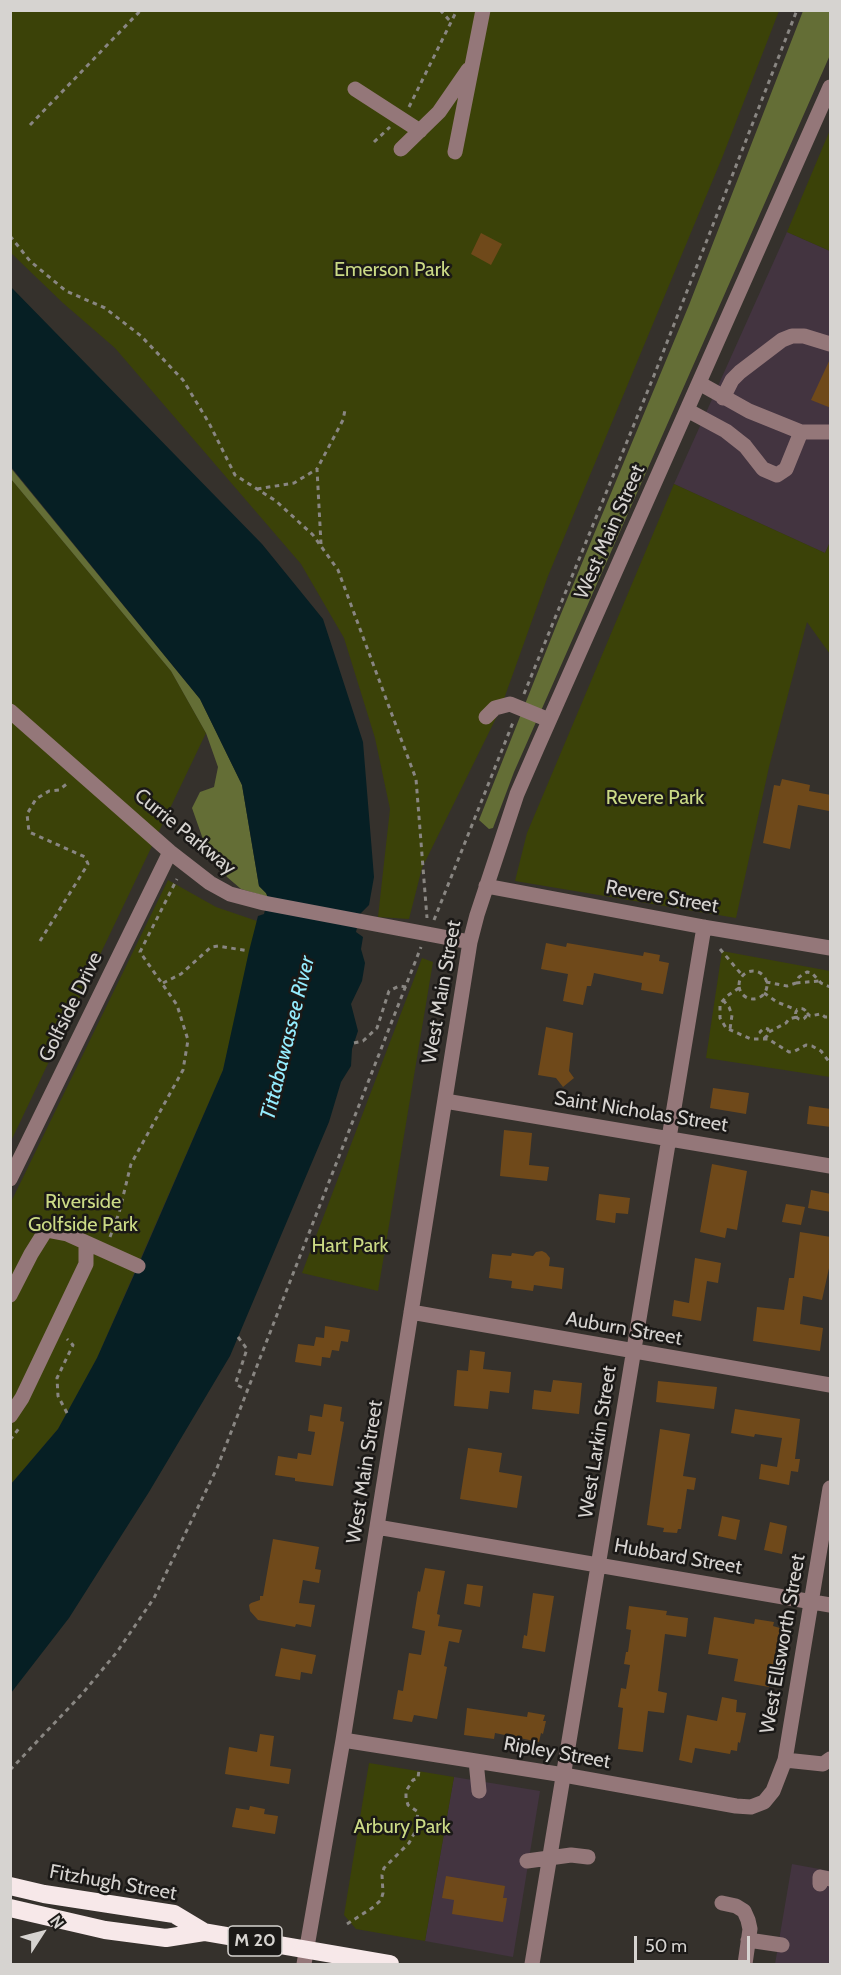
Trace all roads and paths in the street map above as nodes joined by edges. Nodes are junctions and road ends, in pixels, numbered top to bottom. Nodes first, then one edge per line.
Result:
1 (141, 10) edge
2 (440, 10) edge
3 (457, 10) edge
4 (483, 10) edge
5 (797, 10) edge
6 (451, 22) junction
7 (471, 65) junction
8 (831, 87) edge
9 (356, 89) dead end
10 (399, 117) junction
11 (30, 125) dead end
12 (420, 131) junction
13 (374, 142) dead end
14 (401, 149) dead end
15 (455, 152) dead end
16 (10, 236) edge
17 (831, 344) edge
18 (699, 383) junction
19 (723, 398) junction
20 (345, 410) dead end
21 (687, 410) junction
22 (801, 432) junction
23 (831, 432) edge
24 (317, 469) junction
25 (257, 489) junction
26 (321, 546) junction
27 (519, 707) junction
28 (10, 711) edge
29 (486, 717) dead end
30 (549, 720) junction
31 (68, 783) dead end
32 (170, 852) junction
33 (177, 879) dead end
34 (486, 886) junction
35 (704, 927) junction
36 (428, 935) junction
37 (40, 941) dead end
38 (470, 942) junction
39 (831, 948) edge
40 (720, 949) dead end
41 (249, 951) dead end
42 (743, 976) junction
43 (819, 981) junction
44 (766, 982) junction
45 (163, 983) junction
46 (796, 983) junction
47 (407, 987) junction
48 (831, 987) edge
49 (739, 988) junction
50 (764, 993) junction
51 (723, 1000) junction
52 (797, 1010) junction
53 (807, 1013) junction
54 (796, 1017) junction
55 (831, 1017) edge
56 (730, 1029) junction
57 (769, 1032) junction
58 (765, 1038) junction
59 (354, 1043) dead end
60 (831, 1063) edge
61 (445, 1101) junction
62 (669, 1137) junction
63 (831, 1166) edge
64 (10, 1179) edge
65 (86, 1243) junction
66 (104, 1251) junction
67 (138, 1266) dead end
68 (10, 1295) edge
69 (411, 1312) junction
70 (63, 1336) dead end
71 (238, 1337) dead end
72 (634, 1352) junction
73 (831, 1385) edge
74 (247, 1390) junction
75 (67, 1413) dead end
76 (17, 1418) edge
77 (10, 1440) edge
78 (831, 1488) edge
79 (377, 1527) junction
80 (598, 1564) junction
81 (812, 1601) junction
82 (831, 1605) edge
83 (343, 1740) junction
84 (831, 1759) edge
85 (785, 1760) junction
86 (476, 1761) junction
87 (10, 1770) edge
88 (419, 1770) dead end
89 (564, 1775) junction
90 (479, 1791) dead end
91 (764, 1802) joint
92 (550, 1856) junction
93 (588, 1857) dead end
94 (527, 1861) dead end
95 (10, 1886) edge
96 (722, 1903) dead end
97 (10, 1908) edge
98 (347, 1924) dead end
99 (204, 1932) junction
100 (748, 1940) junction
101 (782, 1945) dead end
102 (305, 1958) edge
103 (390, 1965) edge
104 (532, 1965) edge
105 (745, 1965) edge

1 - 11 path
2 - 6 path
3 - 6 path
4 - 7 street
5 - 27 path
6 - 10 path
7 - 12 street
7 - 15 street
8 - 18 street, West Main Street
9 - 10 street
10 - 12 street
10 - 13 path
12 - 14 street
16 - 25 path
17 - 19 street
18 - 19 street
18 - 21 street, West Main Street
19 - 22 street
20 - 24 path
21 - 22 street
21 - 30 street, West Main Street
22 - 23 street
24 - 25 path
24 - 26 path
25 - 26 path
26 - 36 path
27 - 29 street
27 - 30 street
27 - 36 path
28 - 32 street, Currie Parkway
30 - 34 street, West Main Street
31 - 37 path
32 - 36 street, Currie Parkway
32 - 64 street, Golfside Drive
33 - 45 path
34 - 35 street, Revere Street
34 - 38 street, West Main Street
35 - 39 street, Revere Street
35 - 62 street, West Larkin Street
36 - 38 street, Currie Parkway
36 - 47 path
38 - 61 street, West Main Street
40 - 42 path
41 - 45 path
42 - 44 path
42 - 49 path
43 - 46 path
43 - 46 path
43 - 48 path
44 - 46 path
44 - 50 path
45 - 66 path
47 - 59 path
47 - 74 path
49 - 50 path
49 - 51 path
50 - 52 path
51 - 56 path
51 - 56 path
52 - 53 path
52 - 54 path
53 - 54 path
53 - 55 path
54 - 57 path
56 - 58 path
57 - 58 path
57 - 58 path
58 - 60 path
61 - 62 street, Saint Nicholas Street
61 - 69 street, West Main Street
62 - 63 street, Saint Nicholas Street
62 - 72 street, West Larkin Street
65 - 66 street
65 - 68 street
65 - 76 street
66 - 67 street
69 - 72 street, Auburn Street
69 - 79 street, West Main Street
70 - 75 path
71 - 74 path
72 - 73 street, Auburn Street
72 - 80 street, West Larkin Street
74 - 87 path
76 - 77 path
78 - 81 street, West Ellsworth Street
79 - 80 street, Hubbard Street
79 - 83 street, West Main Street
80 - 81 street, Hubbard Street
80 - 89 street, West Larkin Street
81 - 82 street, Hubbard Street
81 - 85 street, West Ellsworth Street
83 - 86 street, Ripley Street
83 - 102 street, West Main Street
84 - 85 street
85 - 91 street, West Ellsworth Street
86 - 89 street, Ripley Street
86 - 90 street
88 - 98 path
89 - 91 street, Ripley Street
89 - 92 street, West Larkin Street
92 - 93 street
92 - 94 street
92 - 104 street, West Larkin Street
95 - 99 highway, Fitzhugh Street / M 20
96 - 100 street
97 - 99 highway, Fitzhugh Street / M 20
99 - 102 highway, Fitzhugh Street / M 20
100 - 101 street
100 - 105 street
102 - 103 highway, M 20

